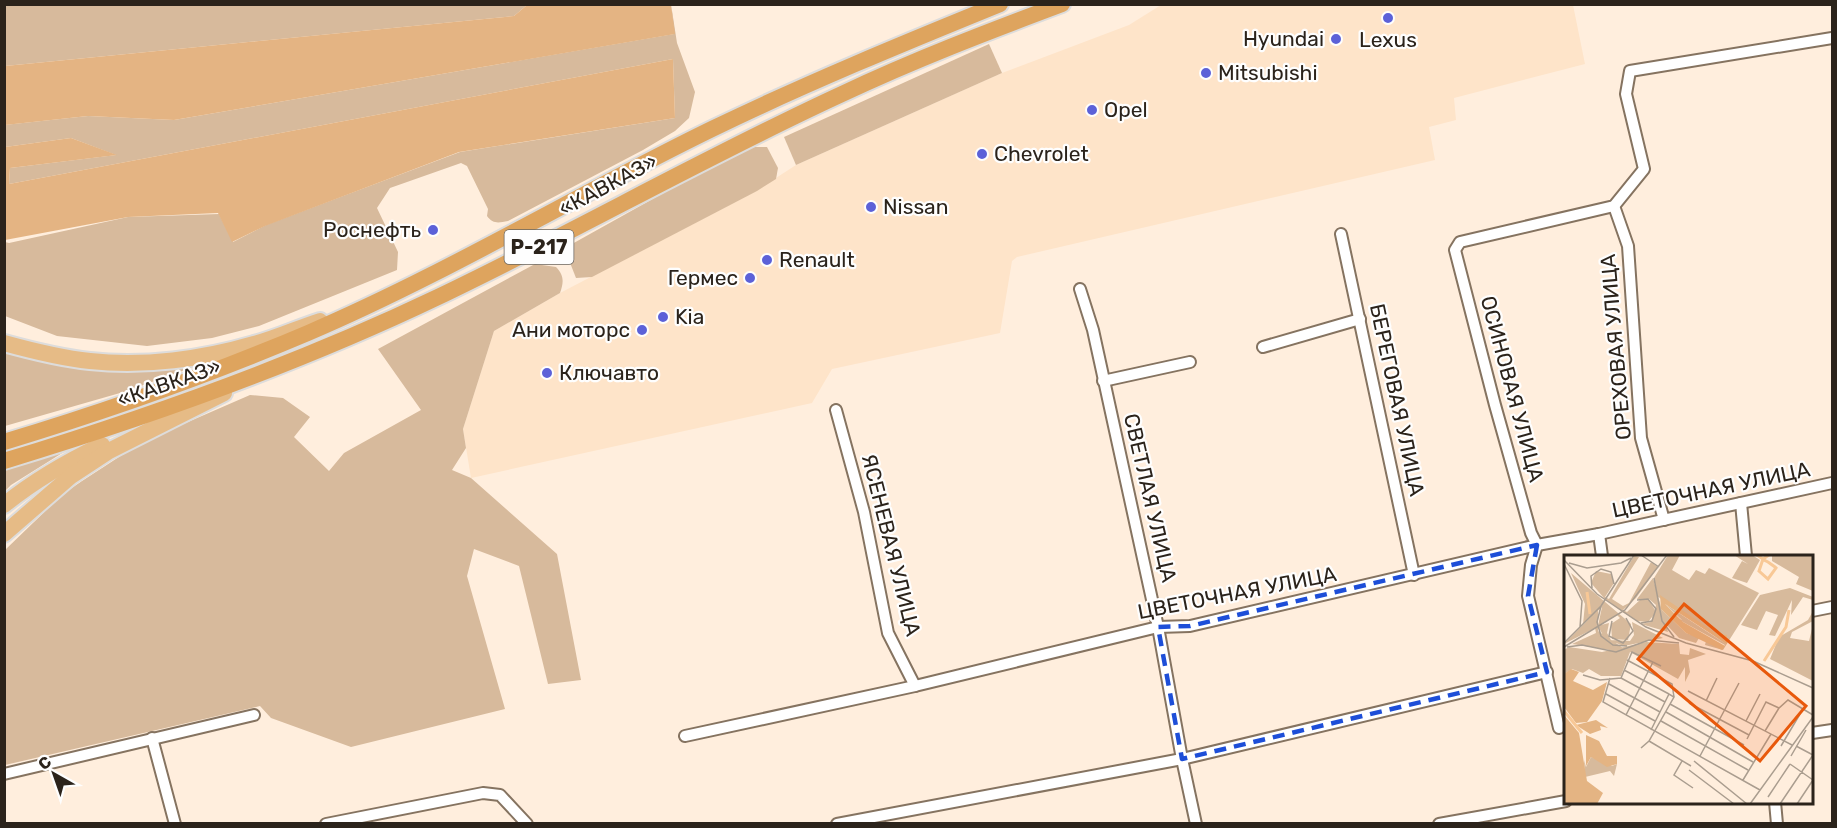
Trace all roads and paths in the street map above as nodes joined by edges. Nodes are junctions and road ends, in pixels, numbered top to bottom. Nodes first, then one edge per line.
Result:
1 (1000, 4) edge
2 (1062, 4) edge
3 (1833, 38) edge
4 (817, 81) junction
5 (840, 94) junction
6 (621, 204) junction
7 (1614, 206) junction
8 (545, 216) junction
9 (1341, 234) dead end
10 (1080, 289) dead end
11 (363, 307) junction
12 (1360, 319) junction
13 (4, 343) edge
14 (1263, 347) dead end
15 (1190, 362) dead end
16 (256, 376) junction
17 (1103, 381) junction
18 (836, 410) dead end
19 (4, 442) edge
20 (4, 461) edge
21 (1833, 483) edge
22 (1742, 503) junction
23 (4, 505) edge
24 (1664, 520) junction
25 (4, 534) edge
26 (1599, 534) junction
27 (1537, 545) junction
28 (1602, 555) edge
29 (1746, 555) edge
30 (1414, 575) junction
31 (1833, 607) edge
32 (1813, 611) edge
33 (1158, 627) junction
34 (1547, 672) junction
35 (915, 686) junction
36 (254, 715) dead end
37 (1559, 728) dead end
38 (1833, 730) edge
39 (1813, 733) edge
40 (685, 736) dead end
41 (152, 738) junction
42 (1182, 759) junction
43 (4, 774) edge
44 (1564, 801) edge
45 (1775, 804) edge
46 (175, 824) edge
47 (326, 824) edge
48 (526, 824) edge
49 (837, 824) edge
50 (1196, 824) edge
51 (1439, 824) edge
52 (1777, 824) edge

1 - 4 highway, «КАВКАЗ» / Р-217
2 - 5 highway, «КАВКАЗ» / Р-217
3 - 7 street
4 - 5 highway
4 - 8 highway, «КАВКАЗ» / Р-217
5 - 6 highway, «КАВКАЗ» / Р-217
6 - 8 highway
6 - 16 highway, «КАВКАЗ» / Р-217
7 - 24 street, ОРЕХОВАЯ УЛИЦА
7 - 27 street, ОСИНОВАЯ УЛИЦА
8 - 11 highway, «КАВКАЗ» / Р-217
9 - 12 street, БЕРЕГОВАЯ УЛИЦА
10 - 17 street, СВЕТЛАЯ УЛИЦА
11 - 13 main road
11 - 19 highway, «КАВКАЗ» / Р-217
12 - 14 street
12 - 30 street, БЕРЕГОВАЯ УЛИЦА
15 - 17 street
16 - 20 highway, «КАВКАЗ» / Р-217
16 - 23 main road
16 - 25 main road
17 - 33 street, СВЕТЛАЯ УЛИЦА
18 - 35 street, ЯСЕНЕВАЯ УЛИЦА
21 - 22 street, ЦВЕТОЧНАЯ УЛИЦА
22 - 24 street, ЦВЕТОЧНАЯ УЛИЦА
22 - 29 street
24 - 26 street, ЦВЕТОЧНАЯ УЛИЦА
26 - 27 street, ЦВЕТОЧНАЯ УЛИЦА
26 - 28 street
27 - 30 street, ЦВЕТОЧНАЯ УЛИЦА
27 - 34 street
30 - 33 street, ЦВЕТОЧНАЯ УЛИЦА
31 - 32 street
33 - 35 street, ЦВЕТОЧНАЯ УЛИЦА
33 - 42 street, СВЕТЛАЯ УЛИЦА
34 - 37 street
34 - 42 street
35 - 40 street, ЦВЕТОЧНАЯ УЛИЦА
36 - 41 street
38 - 39 street
41 - 43 street
41 - 46 street
42 - 49 street
42 - 50 street, СВЕТЛАЯ УЛИЦА
44 - 51 street
45 - 52 street
47 - 48 street

